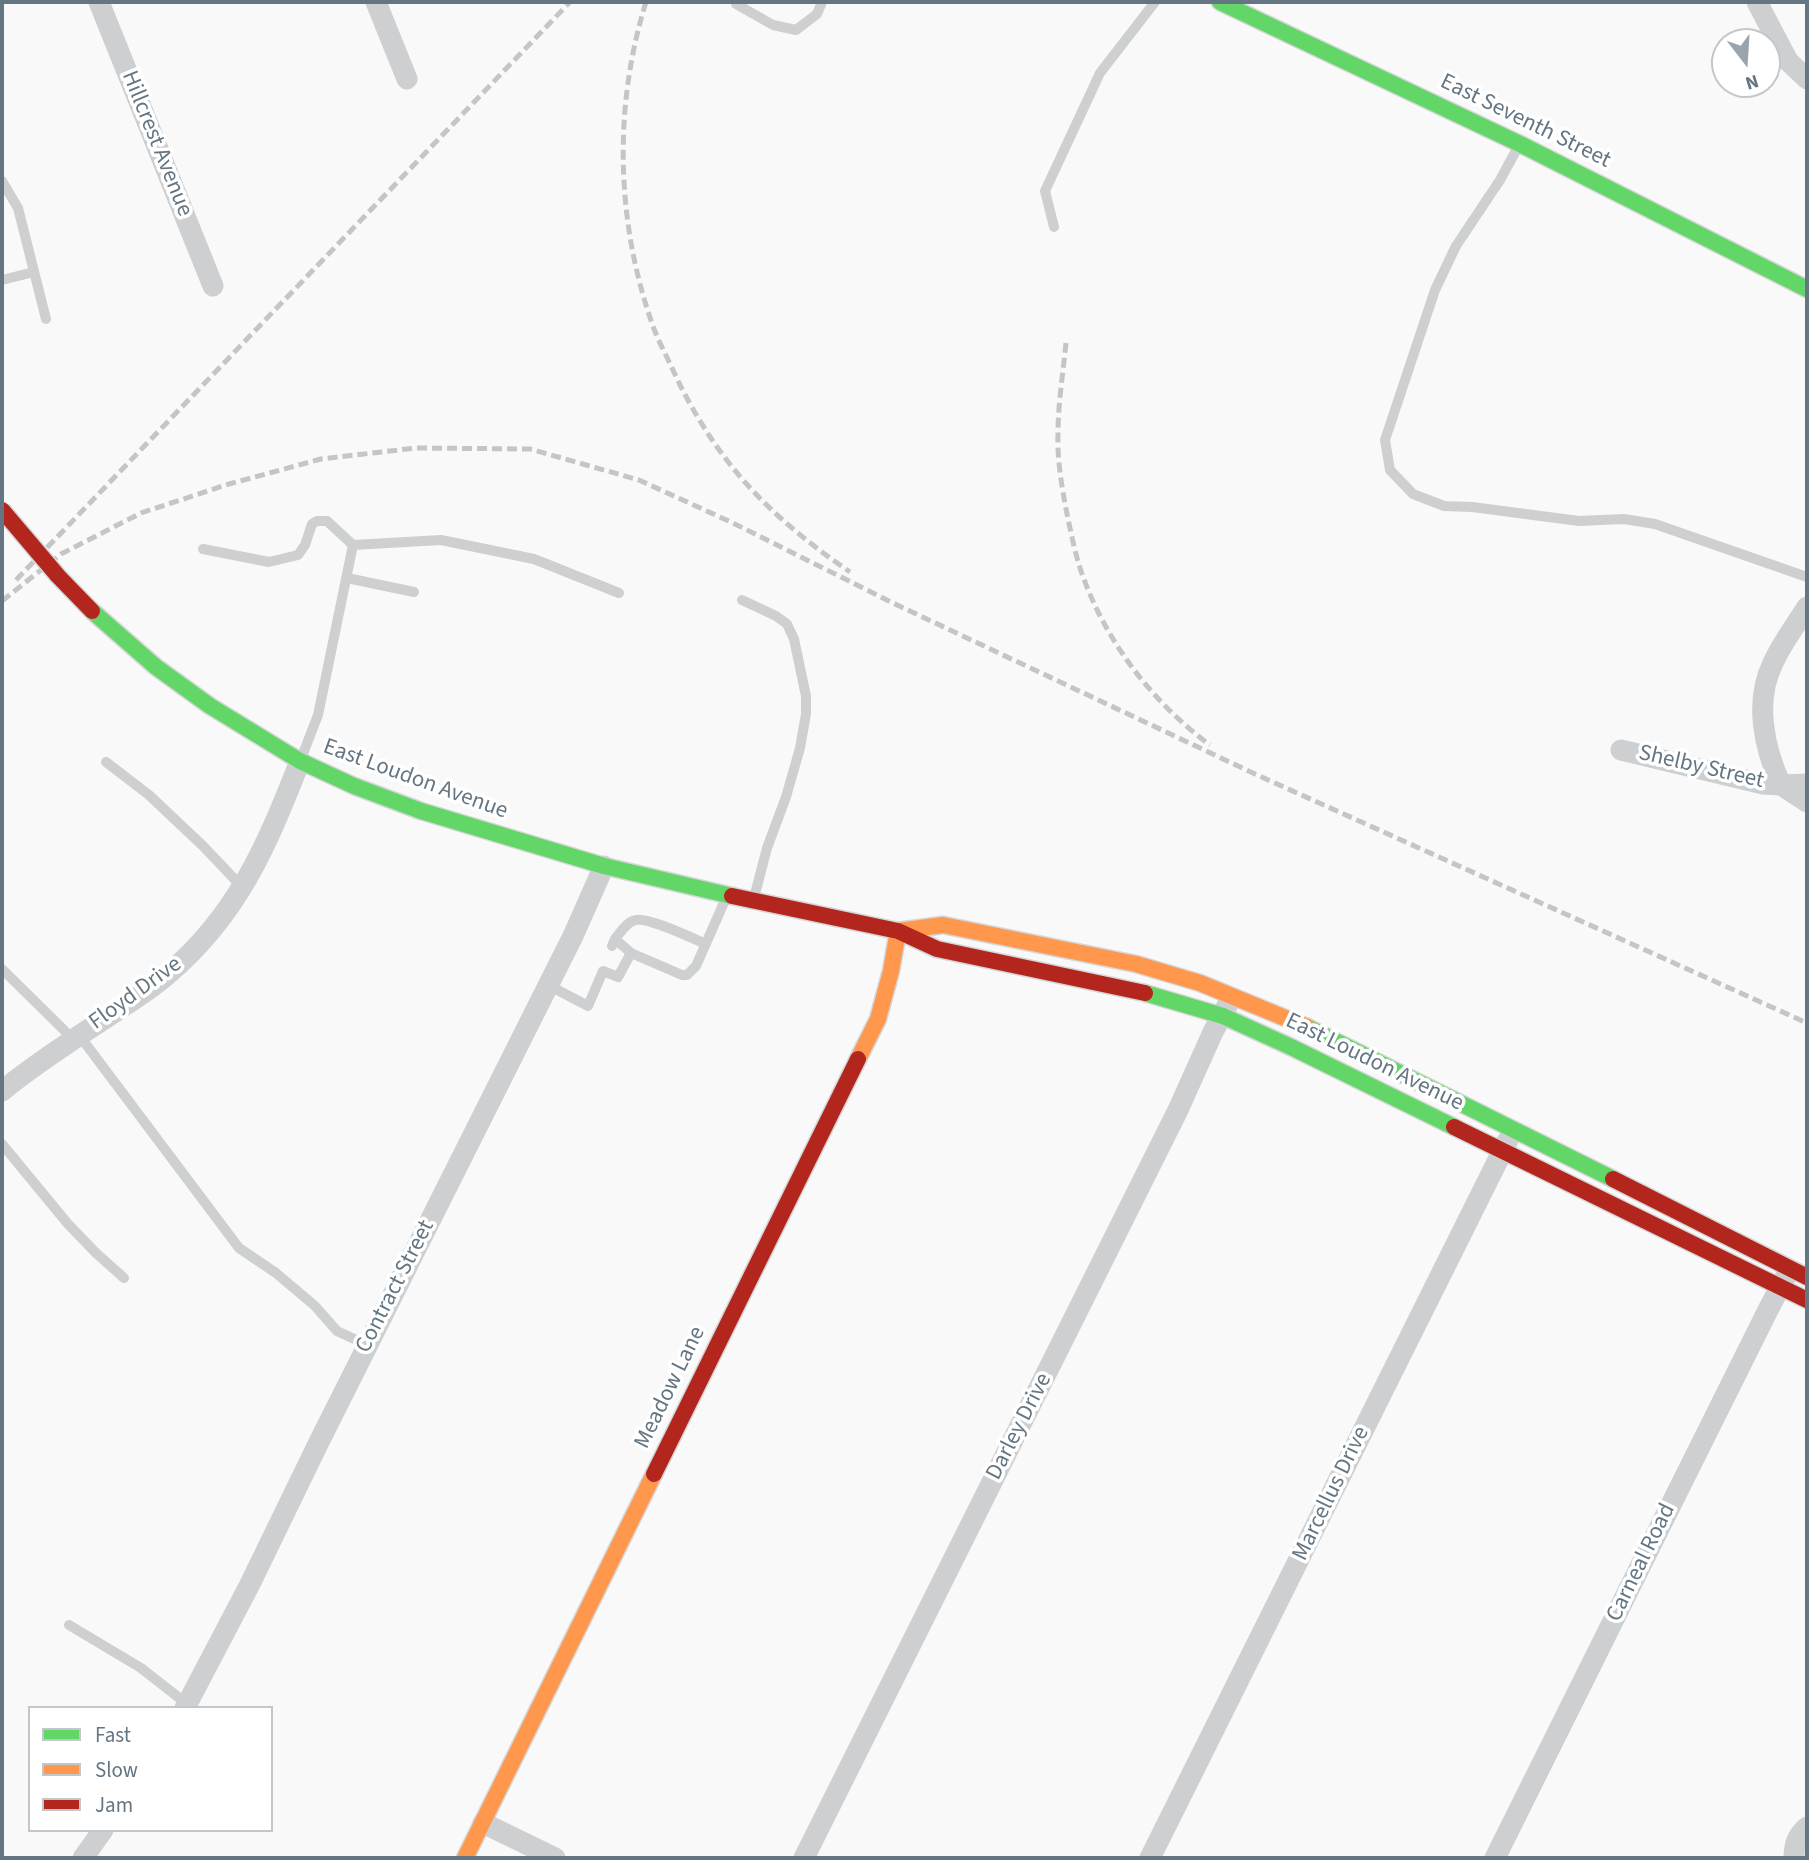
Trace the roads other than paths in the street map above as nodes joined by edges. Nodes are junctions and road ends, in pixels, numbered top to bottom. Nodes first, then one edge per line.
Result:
1 (99, 2) edge
2 (376, 2) edge
3 (736, 2) edge
4 (821, 2) edge
5 (1155, 2) edge
6 (1220, 2) edge
7 (1757, 2) edge
8 (407, 79) dead end
9 (1807, 79) edge
10 (1520, 144) junction
11 (2, 181) edge
12 (7, 199) edge
13 (1054, 227) dead end
14 (34, 272) junction
15 (2, 280) edge
16 (213, 286) dead end
17 (1807, 289) edge
18 (46, 319) dead end
19 (2, 510) edge
20 (353, 545) junction
21 (203, 549) dead end
22 (347, 578) junction
23 (1807, 578) edge
24 (414, 592) dead end
25 (619, 593) dead end
26 (742, 600) dead end
27 (1807, 607) edge
28 (1621, 750) dead end
29 (300, 761) junction
30 (106, 762) dead end
31 (1807, 784) edge
32 (1781, 785) junction
33 (1807, 802) edge
34 (604, 866) junction
35 (242, 887) junction
36 (727, 895) junction
37 (753, 901) junction
38 (657, 924) junction
39 (898, 931) junction
40 (653, 936) dead end
41 (706, 944) junction
42 (631, 953) junction
43 (2, 969) edge
44 (548, 985) junction
45 (1233, 996) junction
46 (1223, 1016) junction
47 (76, 1037) junction
48 (2, 1091) edge
49 (1514, 1129) junction
50 (2, 1144) edge
51 (1503, 1151) junction
52 (1793, 1277) edge
53 (124, 1278) dead end
54 (1807, 1300) edge
55 (367, 1345) junction
56 (69, 1625) dead end
57 (186, 1706) edge
58 (482, 1823) junction
59 (1807, 1826) edge
60 (102, 1832) edge
61 (83, 1858) edge
62 (465, 1858) edge
63 (555, 1858) edge
64 (804, 1858) edge
65 (1150, 1858) edge
66 (1495, 1858) edge
67 (1794, 1858) edge

1 - 16 street, Hillcrest Avenue
2 - 8 street
3 - 4 lane
5 - 13 lane
6 - 10 main road, East Seventh Street
7 - 9 street
10 - 17 main road, East Seventh Street
10 - 23 lane
11 - 12 lane
12 - 14 lane
14 - 15 lane
14 - 18 lane
19 - 29 main road, East Loudon Avenue, bridge
20 - 21 lane
20 - 22 lane
20 - 25 lane
22 - 24 lane
22 - 29 lane
26 - 37 lane
27 - 32 street
28 - 32 street, Shelby Street
29 - 34 main road, East Loudon Avenue
29 - 35 street, Floyd Drive
30 - 35 lane
31 - 32 street, Shelby Street
32 - 33 street, Shelby Street
34 - 36 main road, East Loudon Avenue
34 - 44 street, Contract Street
35 - 47 street, Floyd Drive
36 - 37 main road, East Loudon Avenue
36 - 41 lane
37 - 39 main road, East Loudon Avenue
38 - 40 lane
38 - 41 lane
38 - 42 lane
39 - 45 main road, East Loudon Avenue
39 - 46 main road, East Loudon Avenue
39 - 58 main road, Meadow Lane
41 - 42 lane
42 - 44 lane
43 - 47 lane
44 - 55 street, Contract Street
45 - 46 street, Darley Drive
45 - 49 main road, East Loudon Avenue
46 - 51 main road, East Loudon Avenue
46 - 64 street, Darley Drive
47 - 48 street, Floyd Drive
47 - 55 lane
49 - 51 street, Marcellus Drive
49 - 52 main road, East Loudon Avenue
50 - 53 lane
51 - 52 main road, East Loudon Avenue
51 - 65 street, Marcellus Drive
52 - 54 main road, East Loudon Avenue
52 - 66 street, Carneal Road
55 - 57 street, Contract Street
56 - 57 lane
58 - 62 main road, Meadow Lane
58 - 63 street
59 - 67 street
60 - 61 street

